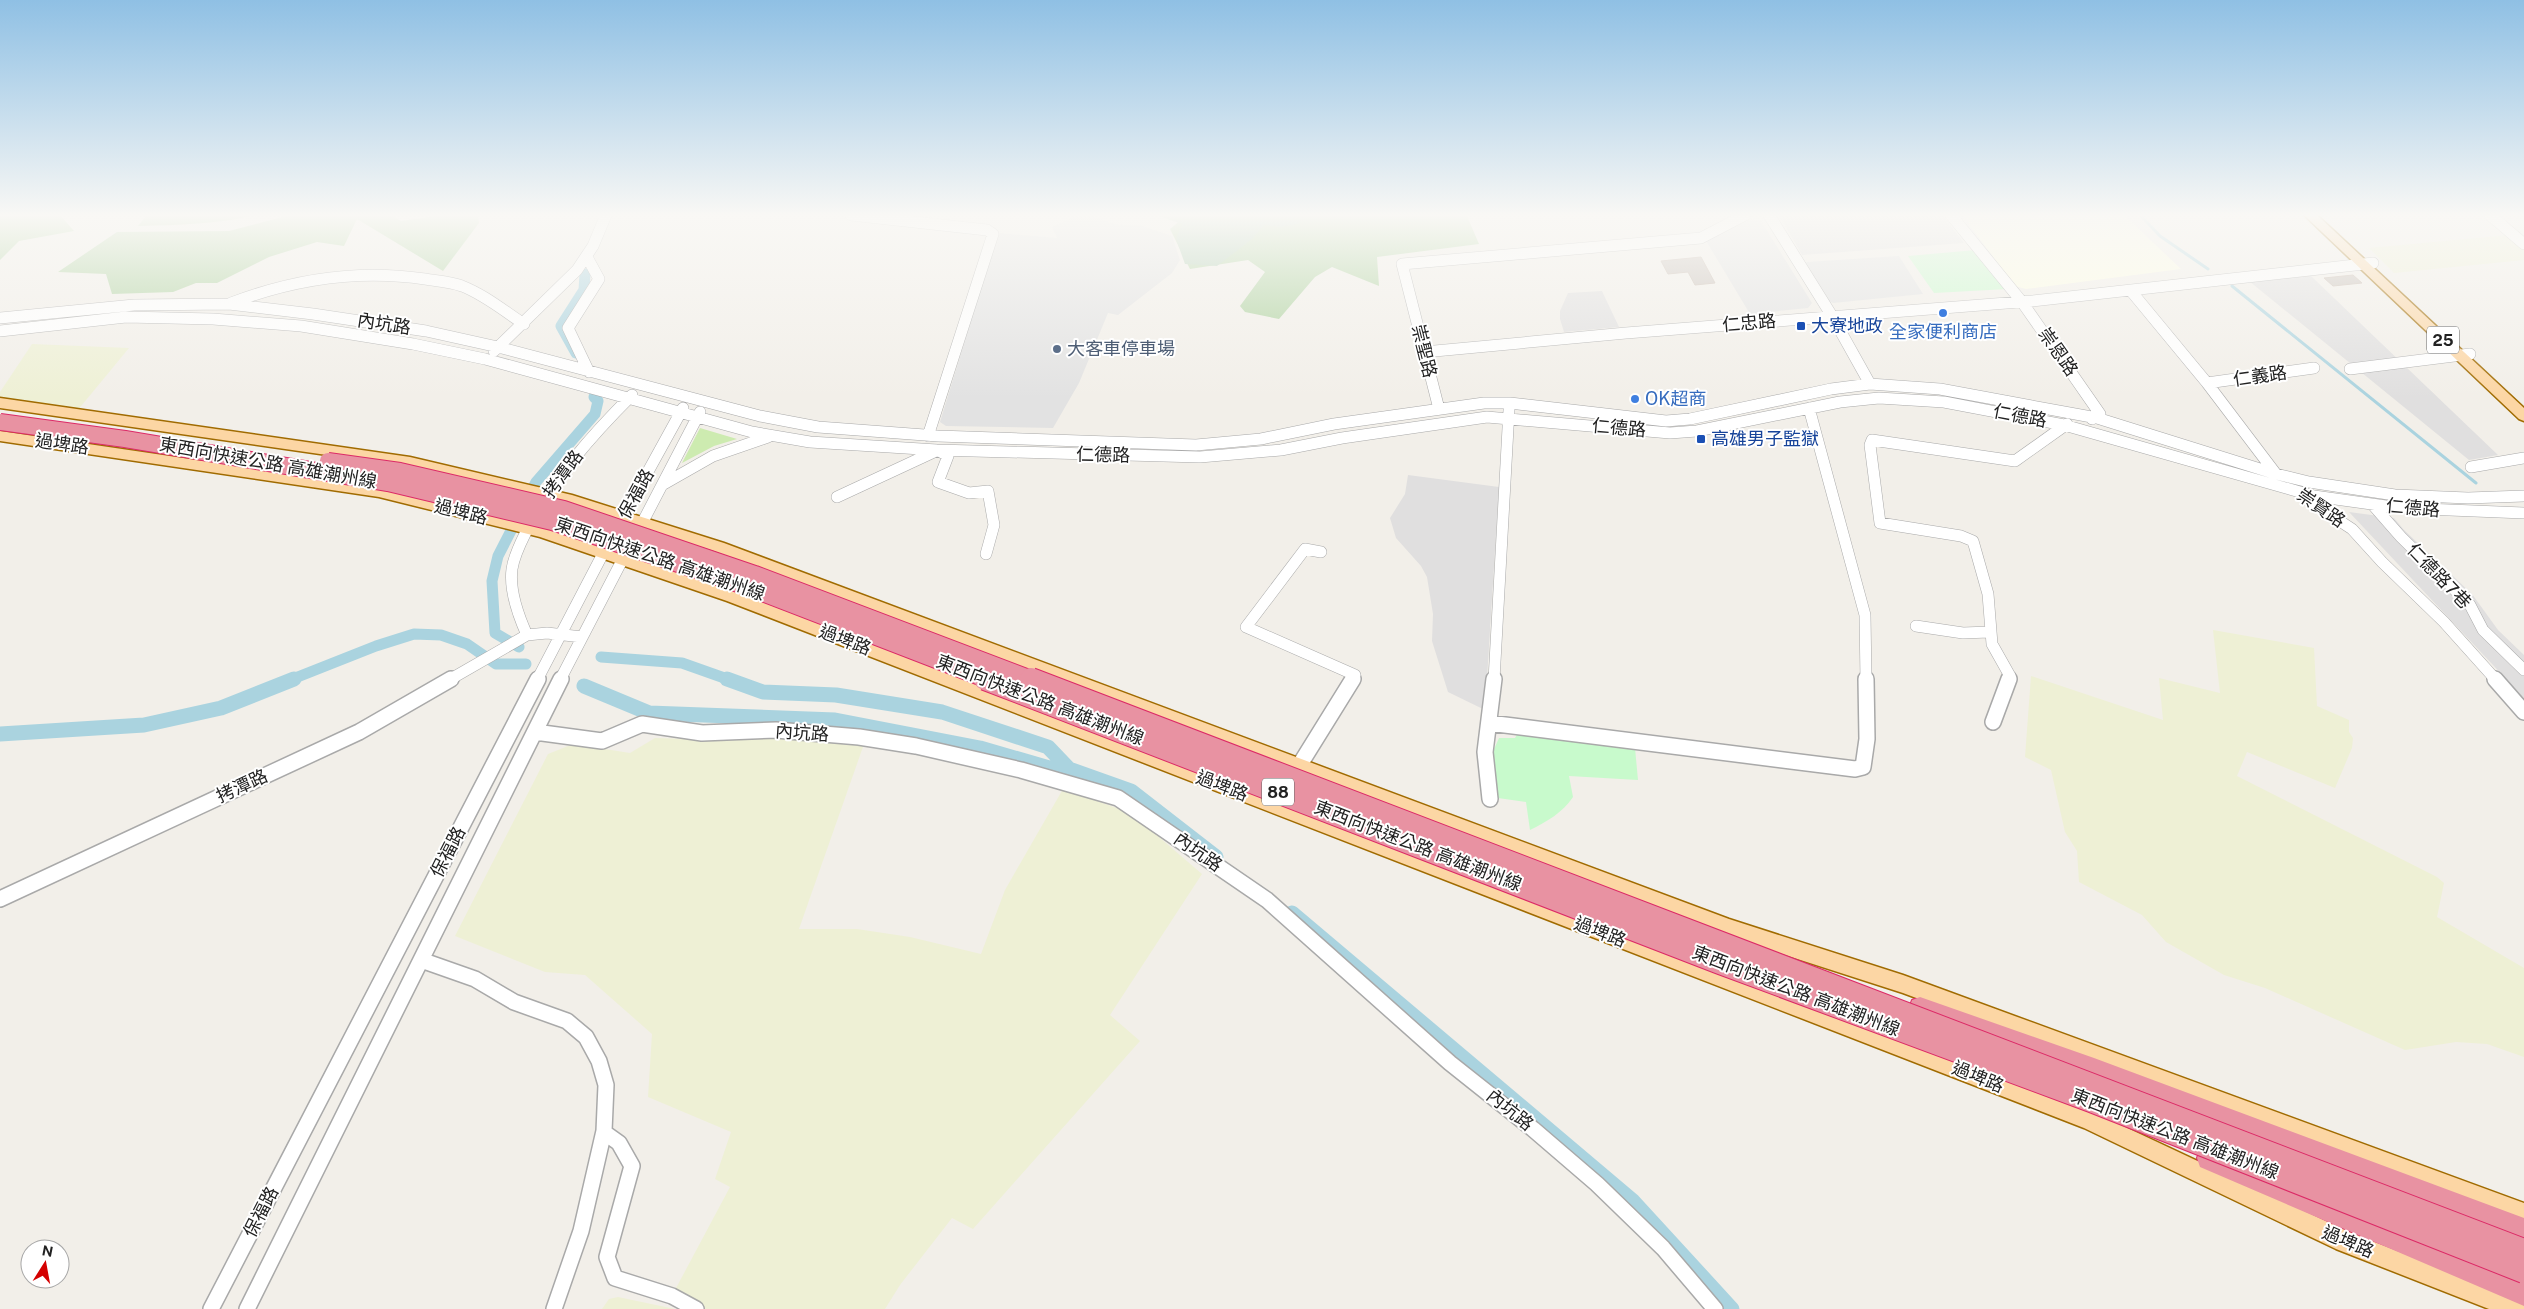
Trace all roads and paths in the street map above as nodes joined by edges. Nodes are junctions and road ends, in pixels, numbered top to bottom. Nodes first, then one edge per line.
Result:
1 (355, 276) edge
2 (405, 276) edge
3 (572, 276) edge
4 (597, 276) edge
5 (980, 276) edge
6 (1405, 276) edge
7 (1807, 276) edge
8 (2001, 276) edge
9 (2247, 276) edge
10 (2381, 276) edge
11 (2132, 291) junction
12 (2022, 302) junction
13 (229, 304) junction
14 (1832, 316) junction
15 (0, 318) edge
16 (524, 324) junction
17 (0, 331) edge
18 (498, 347) junction
19 (1424, 352) junction
20 (2465, 355) junction
21 (485, 360) junction
22 (2314, 368) dead end
23 (2350, 369) dead end
24 (589, 372) junction
25 (2206, 383) junction
26 (1870, 384) junction
27 (641, 386) junction
28 (689, 398) junction
29 (627, 399) junction
30 (0, 403) edge
31 (705, 403) junction
32 (1510, 403) junction
33 (2524, 405) edge
34 (1810, 408) junction
35 (1439, 409) junction
36 (0, 413) edge
37 (680, 414) junction
38 (2524, 416) edge
39 (696, 418) junction
40 (1508, 418) junction
41 (2097, 418) junction
42 (0, 422) edge
43 (2064, 424) junction
44 (0, 436) edge
45 (772, 436) junction
46 (933, 436) junction
47 (937, 450) junction
48 (2524, 458) edge
49 (2471, 467) dead end
50 (2276, 474) junction
51 (662, 485) junction
52 (2296, 492) junction
53 (543, 493) junction
54 (2524, 496) edge
55 (837, 497) dead end
56 (2372, 504) junction
57 (2524, 513) edge
58 (623, 516) junction
59 (642, 522) junction
60 (525, 528) junction
61 (1322, 552) dead end
62 (603, 553) junction
63 (986, 554) dead end
64 (623, 560) junction
65 (1916, 626) dead end
66 (1989, 632) junction
67 (561, 634) junction
68 (523, 637) junction
69 (582, 637) junction
70 (2524, 670) edge
71 (2524, 712) edge
72 (1993, 722) dead end
73 (1489, 723) junction
74 (535, 732) junction
75 (1299, 766) junction
76 (1490, 800) dead end
77 (0, 899) edge
78 (1725, 942) junction
79 (421, 960) junction
80 (2091, 1101) junction
81 (605, 1133) junction
82 (2524, 1214) edge
83 (2524, 1230) edge
84 (2524, 1250) edge
85 (2524, 1272) edge
86 (2524, 1293) edge
87 (211, 1309) edge
88 (247, 1309) edge
89 (554, 1309) edge
90 (696, 1309) edge
91 (1715, 1309) edge
92 (2517, 1309) edge

1 - 13 street
2 - 16 street
3 - 16 street
4 - 24 street
5 - 46 street
6 - 19 street, 崇聖路
7 - 14 street
8 - 12 street, 崇恩路
9 - 11 street, 仁忠路
10 - 20 main road, 25
11 - 12 street, 仁忠路
11 - 25 street, 崇賢路
12 - 14 street, 仁忠路
12 - 41 street, 崇恩路
13 - 15 street, 內坑路
13 - 18 street, 內坑路
14 - 19 street, 仁忠路
14 - 26 street
16 - 18 street
17 - 21 street, 內坑路
18 - 21 street
18 - 24 street, 內坑路
19 - 35 street, 崇聖路
20 - 23 street
20 - 33 main road, 25
20 - 38 main road, 25
21 - 29 street, 內坑路
22 - 25 street, 仁義路
24 - 27 street, 內坑路
25 - 50 street, 崇賢路
26 - 32 street, 仁德路
26 - 41 street, 仁德路
27 - 28 street, 內坑路
27 - 29 street, 拷潭路
28 - 31 street, 內坑路
28 - 37 street, 保福路
29 - 37 street, 內坑路
29 - 53 street, 拷潭路
30 - 53 main road, 過埤路
31 - 39 street, 保福路
31 - 46 street, 仁德路
32 - 35 street, 仁德路
32 - 40 street
34 - 40 street, 仁德路
34 - 43 street, 仁德路
34 - 73 street
35 - 46 street, 仁德路
36 - 78 highway, 東西向快速公路 高雄潮州線 / 88, bridge
37 - 39 street, 內坑路
37 - 58 street, 保福路
39 - 45 street, 仁德路
39 - 51 street, 保福路
40 - 47 street, 仁德路
40 - 73 street
41 - 43 street
41 - 50 street, 仁德路
42 - 80 highway, 東西向快速公路 高雄潮州線 / 88, bridge
43 - 52 street, 仁德路
43 - 66 street
44 - 60 main road, 過埤路
45 - 47 street, 仁德路
45 - 51 street
46 - 47 street
47 - 55 street
47 - 63 street
48 - 49 street
50 - 52 street, 崇賢路
50 - 54 street, 仁德路
51 - 59 street, 保福路
52 - 56 street, 仁德路
52 - 71 street, 崇賢路
53 - 58 main road, 過埤路
53 - 60 street, 拷潭路
56 - 57 street, 仁德路
56 - 70 street, 仁德路7巷
58 - 59 main road, 過埤路
58 - 62 street, 保福路
59 - 64 street, 保福路
59 - 75 main road, 過埤路
60 - 62 main road, 過埤路
60 - 68 street, 拷潭路
61 - 75 street
62 - 64 main road, 過埤路
62 - 67 street, 保福路
64 - 69 street, 保福路
64 - 92 main road, 過埤路
65 - 66 street
66 - 72 street
67 - 68 street
67 - 69 street
67 - 87 street, 保福路
68 - 77 street, 拷潭路
69 - 74 street, 保福路
73 - 76 street
74 - 79 street, 保福路
74 - 91 street, 內坑路
75 - 82 main road, 過埤路
78 - 83 highway, bridge
78 - 84 highway, 東西向快速公路 高雄潮州線 / 88, bridge
79 - 81 street
79 - 88 street, 保福路
80 - 85 highway, 東西向快速公路 高雄潮州線 / 88, bridge
80 - 86 highway, bridge
81 - 89 street
81 - 90 street

